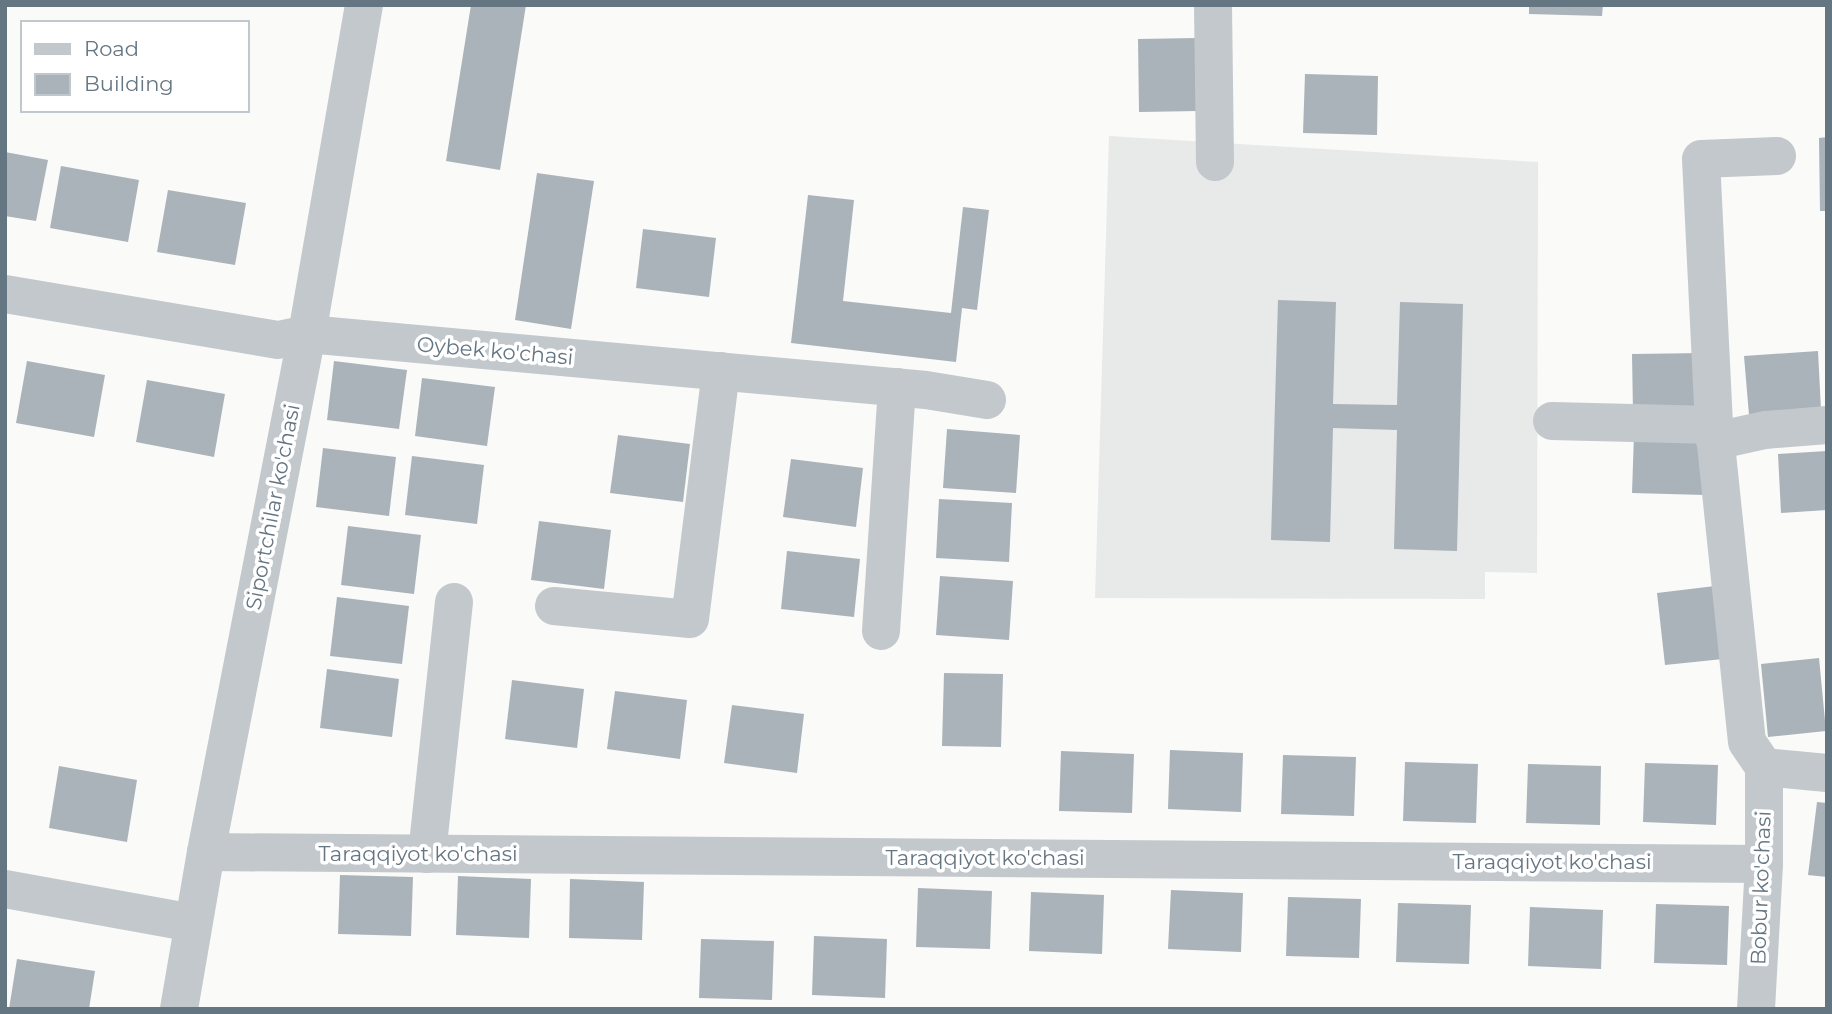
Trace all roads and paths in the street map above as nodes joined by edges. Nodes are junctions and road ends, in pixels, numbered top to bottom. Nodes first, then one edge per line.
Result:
1 (364, 5) edge
2 (1213, 5) edge
3 (1777, 156) dead end
4 (1215, 162) dead end
5 (5, 294) edge
6 (307, 334) junction
7 (721, 372) junction
8 (897, 387) junction
9 (987, 400) dead end
10 (1552, 422) dead end
11 (1827, 425) edge
12 (1715, 433) junction
13 (454, 602) dead end
14 (554, 606) dead end
15 (881, 631) dead end
16 (1763, 767) junction
17 (1827, 773) edge
18 (206, 852) junction
19 (427, 854) junction
20 (1764, 864) junction
21 (5, 889) edge
22 (193, 923) junction
23 (179, 1009) edge
24 (1756, 1009) edge

1 - 6 street, Siportchilar ko'chasi
2 - 4 street
3 - 12 street
5 - 6 street, Oybek ko'chasi
6 - 7 street, Oybek ko'chasi
6 - 18 street, Siportchilar ko'chasi
7 - 8 street, Oybek ko'chasi
7 - 14 street
8 - 9 street, Oybek ko'chasi
8 - 15 street
10 - 12 street
11 - 12 street
12 - 16 street
13 - 19 street
16 - 17 street
16 - 20 street, Bobur ko'chasi
18 - 19 street, Taraqqiyot ko'chasi
18 - 22 street, Siportchilar ko'chasi
19 - 20 street, Taraqqiyot ko'chasi
20 - 24 street, Bobur ko'chasi
21 - 22 street
22 - 23 street, Siportchilar ko'chasi

